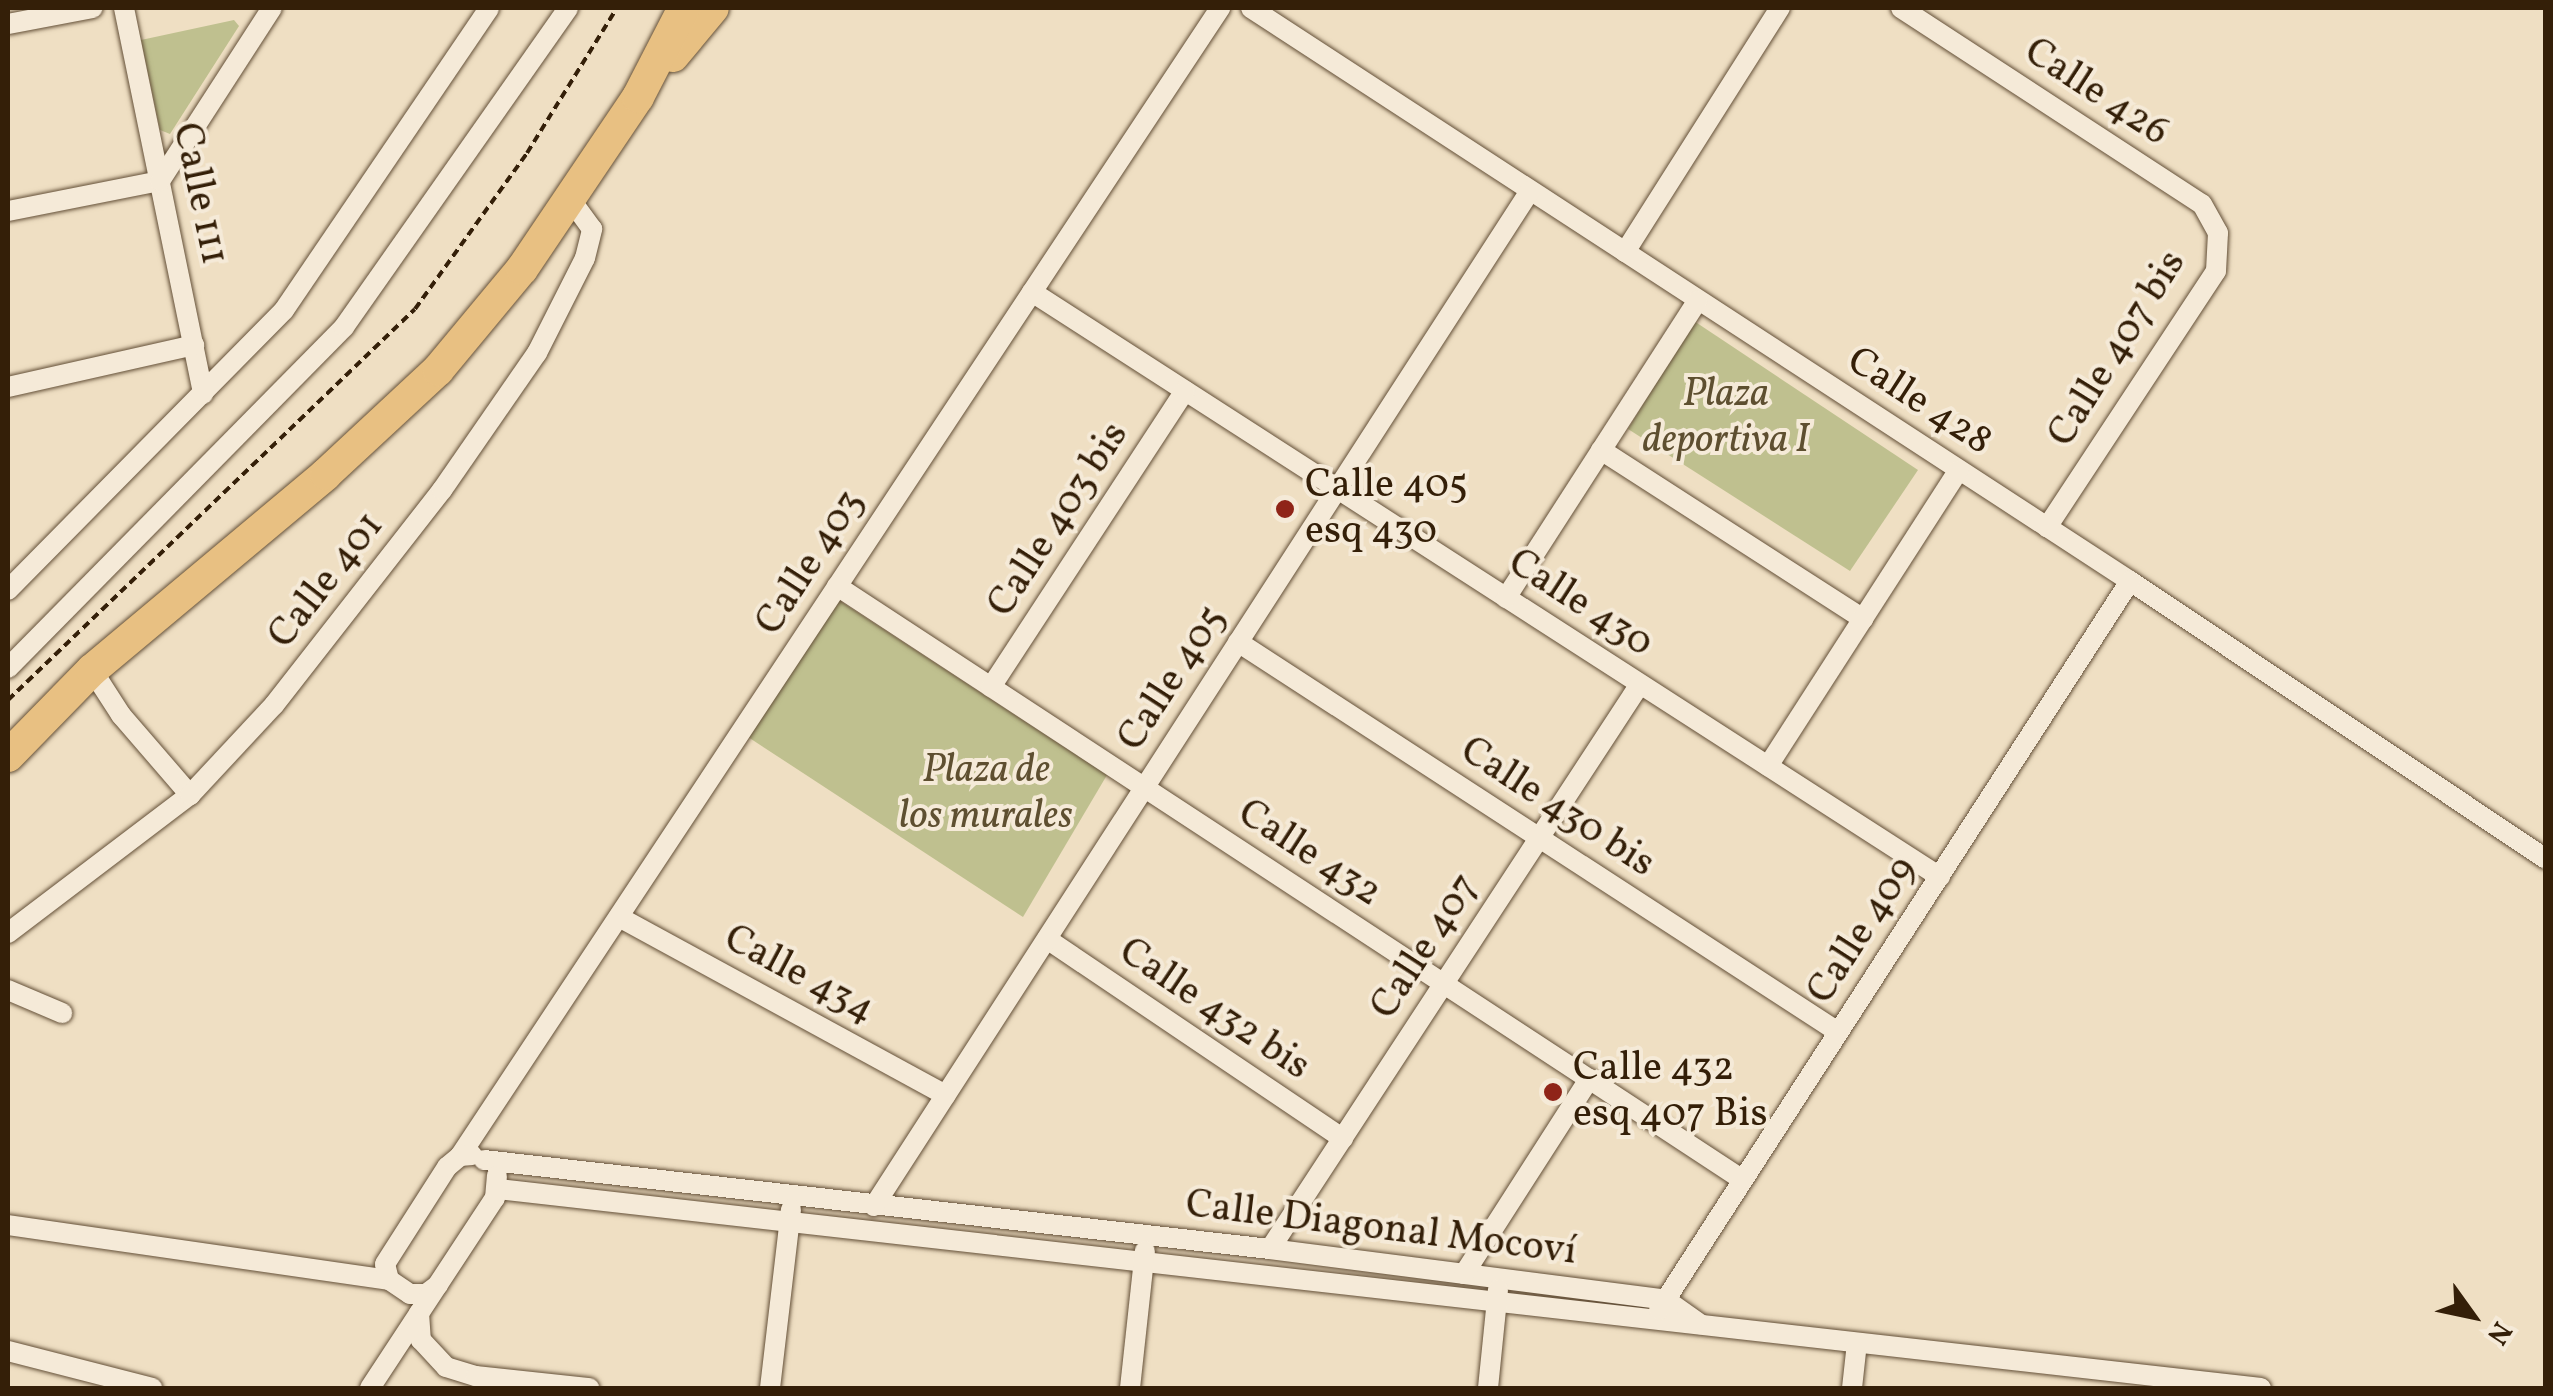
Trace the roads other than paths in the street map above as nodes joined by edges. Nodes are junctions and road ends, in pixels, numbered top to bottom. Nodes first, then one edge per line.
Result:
1 (93, 8) edge
2 (124, 8) edge
3 (272, 8) edge
4 (489, 8) edge
5 (568, 8) edge
6 (684, 8) edge
7 (714, 8) edge
8 (1220, 8) edge
9 (1252, 8) edge
10 (1780, 8) edge
11 (1901, 8) edge
12 (8, 24) edge
13 (638, 97) junction
14 (160, 181) junction
15 (1530, 190) junction
16 (570, 199) junction
17 (2202, 204) joint
18 (8, 212) edge
19 (1624, 252) junction
20 (1032, 292) junction
21 (1698, 300) junction
22 (194, 345) junction
23 (8, 387) edge
24 (1185, 391) junction
25 (203, 394) junction
26 (1601, 450) junction
27 (1959, 470) junction
28 (1338, 489) junction
29 (2047, 527) junction
30 (16, 574) edge
31 (2130, 580) junction
32 (837, 586) junction
33 (8, 590) edge
34 (1506, 598) junction
35 (1863, 618) junction
36 (1238, 642) junction
37 (8, 668) edge
38 (92, 670) junction
39 (1640, 684) junction
40 (991, 687) junction
41 (8, 756) edge
42 (1768, 766) junction
43 (1144, 788) junction
44 (190, 795) junction
45 (1539, 838) junction
46 (2546, 858) edge
47 (1940, 876) junction
48 (619, 917) junction
49 (8, 933) edge
50 (1047, 939) junction
51 (1444, 984) junction
52 (8, 990) edge
53 (62, 1014) dead end
54 (1838, 1032) junction
55 (1589, 1078) junction
56 (946, 1095) junction
57 (1343, 1138) junction
58 (460, 1156) junction
59 (484, 1160) junction
60 (1744, 1180) junction
61 (498, 1189) junction
62 (793, 1197) junction
63 (874, 1206) junction
64 (790, 1222) junction
65 (8, 1226) edge
66 (1147, 1236) junction
67 (1270, 1249) junction
68 (1144, 1262) junction
69 (1464, 1274) junction
70 (1500, 1278) junction
71 (389, 1280) junction
72 (438, 1285) junction
73 (1666, 1300) junction
74 (1497, 1302) junction
75 (420, 1313) junction
76 (1653, 1319) junction
77 (1701, 1324) junction
78 (1857, 1343) junction
79 (8, 1351) edge
80 (2211, 1386) edge
81 (152, 1388) edge
82 (370, 1388) edge
83 (590, 1388) edge
84 (770, 1388) edge
85 (1130, 1388) edge
86 (1488, 1388) edge
87 (1852, 1388) edge
88 (2261, 1388) edge

1 - 12 street
2 - 14 street, Calle 111
3 - 14 street
4 - 25 street
5 - 37 street
6 - 13 main road
7 - 13 main road
8 - 20 street, Calle 403
9 - 15 street, Calle 428
10 - 19 street
11 - 17 street, Calle 426
13 - 16 main road
14 - 18 street
14 - 22 street, Calle 111
15 - 19 street, Calle 428
15 - 28 street, Calle 405
16 - 38 main road
16 - 44 street, Calle 401
17 - 29 street, Calle 407 bis
19 - 21 street, Calle 428
20 - 24 street, Calle 430
20 - 32 street, Calle 403
21 - 26 street
21 - 27 street, Calle 428
22 - 23 street
22 - 25 street, Calle 111
24 - 28 street, Calle 430
24 - 40 street, Calle 403 bis
25 - 30 street
26 - 34 street
26 - 35 street
27 - 29 street, Calle 428
27 - 35 street
28 - 34 street, Calle 430
28 - 36 street, Calle 405
29 - 31 street, Calle 428
30 - 33 street
31 - 46 street, Calle 428
31 - 47 street, Calle 409
32 - 40 street, Calle 432
32 - 48 street, Calle 403
34 - 39 street, Calle 430
35 - 42 street
36 - 43 street, Calle 405
36 - 45 street, Calle 430 bis
38 - 41 main road
38 - 44 street
39 - 42 street, Calle 430
39 - 45 street, Calle 407
40 - 43 street, Calle 432
42 - 47 street, Calle 430
43 - 50 street, Calle 405
43 - 51 street, Calle 432
44 - 49 street, Calle 401
45 - 51 street, Calle 407
45 - 54 street, Calle 430 bis
47 - 54 street, Calle 409
48 - 56 street, Calle 434
48 - 58 street, Calle 403
50 - 56 street, Calle 405
50 - 57 street, Calle 432 bis
51 - 55 street, Calle 432
51 - 57 street, Calle 407
52 - 53 street
54 - 60 street, Calle 409
55 - 60 street, Calle 432
55 - 69 street
56 - 63 street, Calle 405
57 - 67 street, Calle 407
58 - 59 street
58 - 71 street, Calle 403
59 - 61 street
59 - 62 street, Calle Diagonal Mocoví
60 - 73 street, Calle 409
61 - 64 street, Calle Diagonal Mocoví
61 - 72 street
62 - 63 street, Calle Diagonal Mocoví
62 - 64 street
63 - 66 street, Calle Diagonal Mocoví
64 - 68 street, Calle Diagonal Mocoví
64 - 84 street
65 - 71 street
66 - 67 street, Calle Diagonal Mocoví
66 - 68 street
67 - 69 street, Calle Diagonal Mocoví
68 - 74 street, Calle Diagonal Mocoví
68 - 85 street
69 - 70 street, Calle Diagonal Mocoví
70 - 73 street, Calle Diagonal Mocoví
70 - 74 street
71 - 72 street
72 - 75 street
73 - 76 street, Calle 409
73 - 77 street, Calle Diagonal Mocoví
74 - 76 street, Calle Diagonal Mocoví
74 - 86 street
75 - 82 street
75 - 83 street
76 - 77 street, Calle Diagonal Mocoví
77 - 78 street, Calle Diagonal Mocoví
78 - 80 street, Calle Diagonal Mocoví
78 - 87 street
79 - 81 street
80 - 88 street, Calle Diagonal Mocoví

